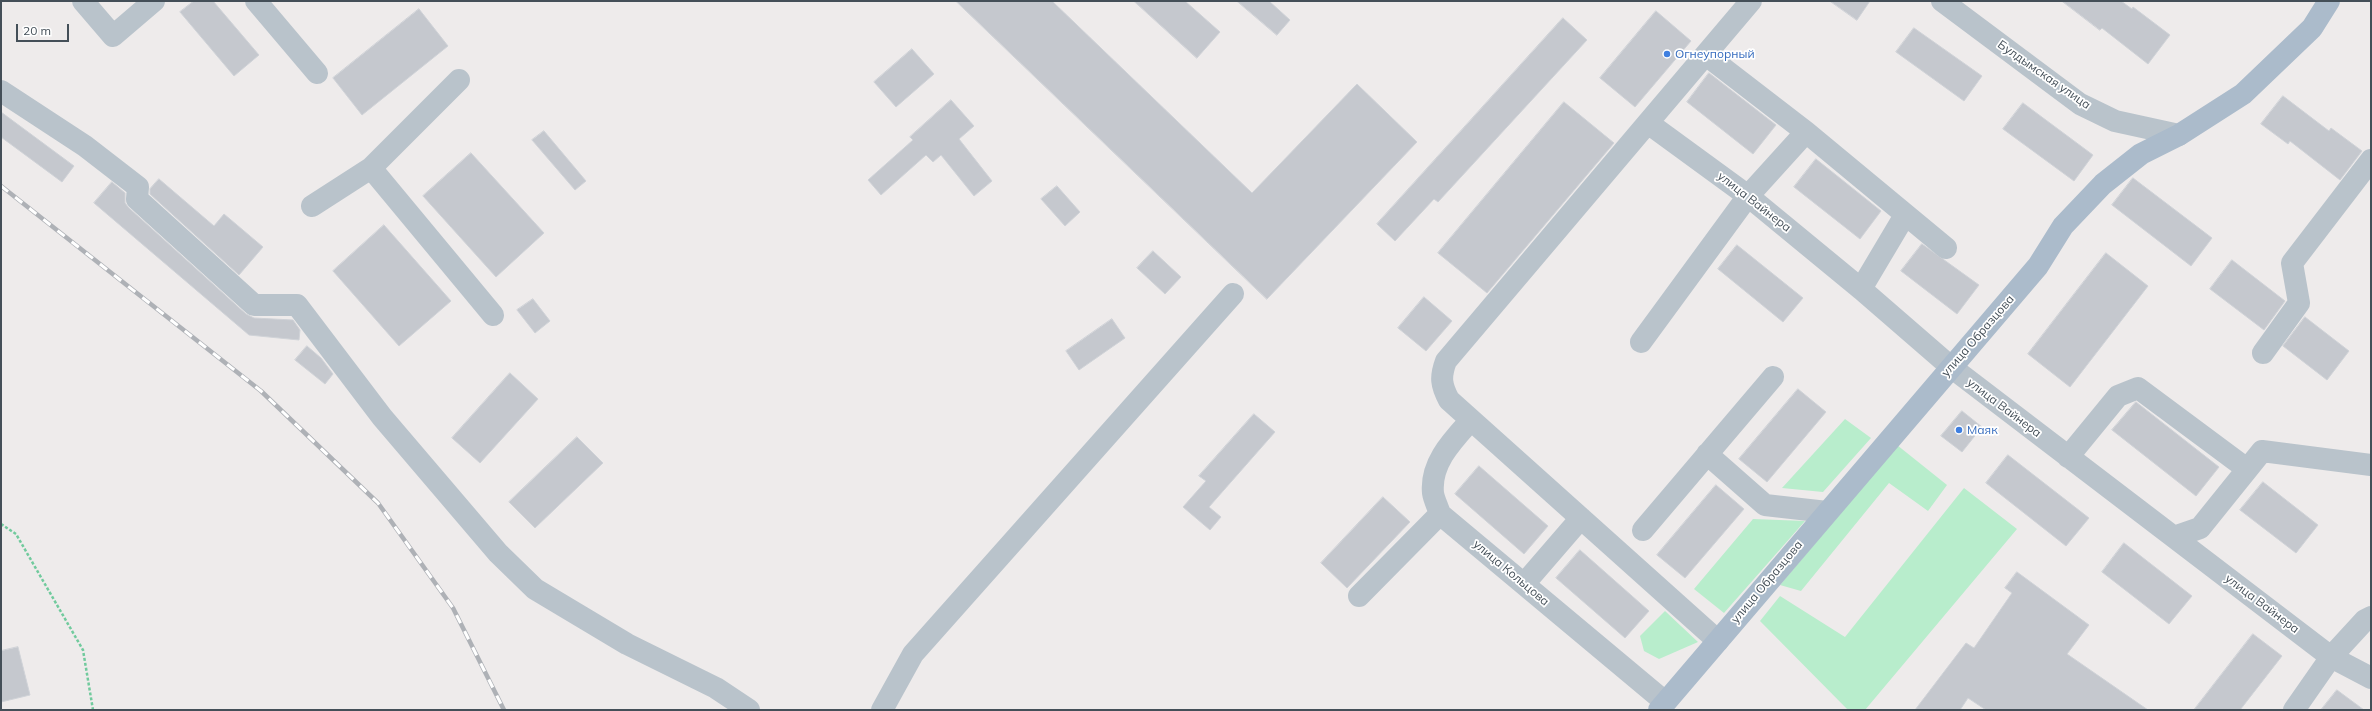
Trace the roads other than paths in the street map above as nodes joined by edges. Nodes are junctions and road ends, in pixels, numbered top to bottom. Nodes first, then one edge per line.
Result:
1 (83, 1) edge
2 (154, 1) edge
3 (256, 1) edge
4 (1752, 1) edge
5 (1942, 1) edge
6 (2329, 1) edge
7 (1706, 55) junction
8 (317, 73) dead end
9 (459, 80) dead end
10 (1, 91) edge
11 (1648, 124) junction
12 (1806, 132) junction
13 (2179, 135) junction
14 (2371, 160) edge
15 (371, 168) junction
16 (1748, 196) junction
17 (312, 206) dead end
18 (1906, 215) junction
19 (1946, 248) dead end
20 (1861, 289) junction
21 (1234, 294) dead end
22 (494, 315) dead end
23 (1642, 342) dead end
24 (2263, 353) dead end
25 (1951, 367) junction
26 (1773, 377) dead end
27 (1471, 420) junction
28 (1707, 454) junction
29 (2068, 456) junction
30 (2371, 465) edge
31 (2247, 469) junction
32 (1826, 512) junction
33 (1440, 514) junction
34 (1581, 518) junction
35 (1643, 530) dead end
36 (2174, 537) junction
37 (1524, 584) junction
38 (1359, 596) dead end
39 (2371, 617) edge
40 (1718, 641) junction
41 (2331, 657) junction
42 (2371, 678) edge
43 (1662, 706) edge
44 (749, 710) edge
45 (882, 710) edge
46 (2294, 710) edge

1 - 2 street
3 - 8 street
4 - 7 street
5 - 13 street, Булдымская улица
6 - 13 main road, улица Образцова
7 - 11 street
7 - 12 street
9 - 15 street
10 - 44 street
11 - 16 street, улица Вайнера
11 - 27 street
12 - 16 street
12 - 18 street
13 - 25 main road, улица Образцова
14 - 24 street
15 - 17 street
15 - 22 street
16 - 20 street, улица Вайнера
16 - 23 street
18 - 19 street
18 - 20 street
20 - 25 street, улица Вайнера
21 - 45 street
25 - 29 street, улица Вайнера
25 - 32 main road, улица Образцова
26 - 28 street
27 - 33 street
27 - 34 street
28 - 32 street
28 - 35 street
29 - 31 street
29 - 36 street, улица Вайнера
30 - 31 street
31 - 36 street
32 - 40 main road, улица Образцова
33 - 37 street, улица Кольцова
33 - 38 street
34 - 37 street
34 - 40 street
36 - 41 street, улица Вайнера
37 - 43 street, улица Кольцова
39 - 41 street
40 - 43 main road, улица Образцова
41 - 42 street, улица Вайнера
41 - 46 street

